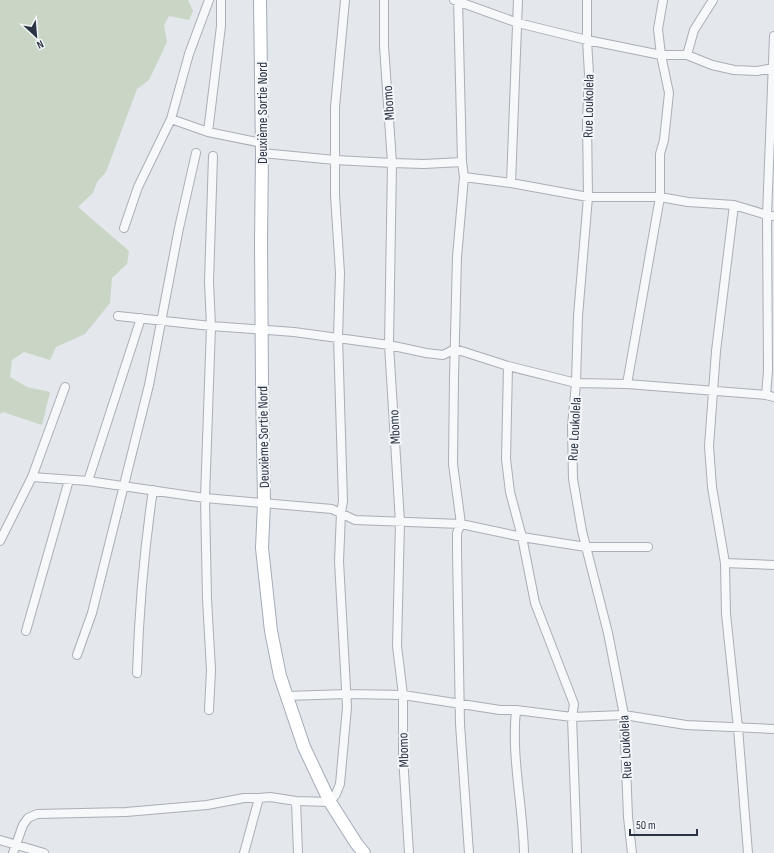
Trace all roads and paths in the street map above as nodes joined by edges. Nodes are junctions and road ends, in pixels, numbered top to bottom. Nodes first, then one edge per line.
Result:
1 (210, 0) edge
2 (221, 0) edge
3 (260, 0) edge
4 (345, 0) edge
5 (384, 0) edge
6 (456, 0) edge
7 (518, 0) edge
8 (587, 0) edge
9 (663, 0) edge
10 (713, 0) edge
11 (518, 23) junction
12 (774, 36) edge
13 (587, 40) junction
14 (661, 55) junction
15 (687, 55) junction
16 (773, 68) edge
17 (171, 118) junction
18 (208, 132) junction
19 (262, 148) junction
20 (196, 153) dead end
21 (213, 156) dead end
22 (335, 160) junction
23 (462, 162) junction
24 (392, 163) junction
25 (464, 177) junction
26 (511, 183) junction
27 (588, 197) junction
28 (660, 197) junction
29 (734, 205) junction
30 (770, 216) edge
31 (124, 228) dead end
32 (118, 316) dead end
33 (141, 318) junction
34 (162, 320) junction
35 (211, 326) junction
36 (262, 329) junction
37 (338, 337) junction
38 (390, 345) junction
39 (455, 349) junction
40 (508, 366) junction
41 (576, 382) junction
42 (627, 384) junction
43 (65, 386) dead end
44 (713, 391) junction
45 (770, 396) edge
46 (32, 477) junction
47 (69, 480) junction
48 (88, 481) junction
49 (123, 486) junction
50 (153, 490) junction
51 (206, 498) junction
52 (264, 502) junction
53 (340, 513) junction
54 (400, 522) junction
55 (461, 524) junction
56 (522, 537) junction
57 (0, 541) edge
58 (586, 547) junction
59 (648, 547) dead end
60 (725, 563) junction
61 (774, 565) edge
62 (26, 631) dead end
63 (77, 655) dead end
64 (137, 673) dead end
65 (347, 694) junction
66 (403, 695) junction
67 (286, 696) junction
68 (459, 703) junction
69 (209, 710) dead end
70 (516, 710) junction
71 (624, 715) junction
72 (572, 717) junction
73 (738, 728) junction
74 (774, 729) edge
75 (259, 798) junction
76 (296, 801) junction
77 (330, 802) junction
78 (0, 840) edge
79 (356, 848) edge
80 (14, 849) edge
81 (44, 853) edge
82 (244, 853) edge
83 (298, 853) edge
84 (364, 853) edge
85 (409, 853) edge
86 (469, 853) edge
87 (524, 853) edge
88 (577, 853) edge
89 (632, 853) edge
90 (748, 853) edge

1 - 17 street
2 - 18 street
3 - 19 main road, Deuxième Sortie Nord
4 - 22 street
5 - 24 street, Mbomo
6 - 11 street
6 - 23 street
7 - 11 street
8 - 13 street, Rue Loukolela
9 - 14 street
10 - 15 street
11 - 13 street
11 - 26 street
12 - 16 street
13 - 14 street
13 - 27 street, Rue Loukolela
14 - 15 street
14 - 28 street
15 - 16 street
16 - 30 street
17 - 18 street
17 - 31 street
18 - 19 street
19 - 22 street
19 - 36 main road, Deuxième Sortie Nord
20 - 34 street
21 - 35 street
22 - 24 street
22 - 37 street
23 - 24 street
23 - 25 street
24 - 38 street, Mbomo
25 - 26 street
25 - 39 street
26 - 27 street
27 - 28 street
27 - 41 street, Rue Loukolela
28 - 29 street
28 - 42 street
29 - 30 street
29 - 44 street
30 - 45 street
32 - 33 street
33 - 34 street
33 - 48 street
34 - 35 street
34 - 49 street
35 - 36 street
35 - 51 street
36 - 37 street
36 - 52 main road, Deuxième Sortie Nord
37 - 38 street
37 - 53 street
38 - 39 street
38 - 54 street, Mbomo
39 - 40 street
39 - 55 street
40 - 41 street
40 - 56 street
41 - 42 street
41 - 58 street, Rue Loukolela
42 - 44 street
43 - 46 street
44 - 45 street
44 - 60 street
46 - 47 street
46 - 57 street
47 - 48 street
47 - 62 street
48 - 49 street
49 - 50 street
49 - 63 street
50 - 51 street
50 - 64 street
51 - 52 street
51 - 69 street
52 - 53 street
52 - 67 main road, Deuxième Sortie Nord
53 - 54 street
53 - 65 street
54 - 55 street
54 - 66 street, Mbomo
55 - 56 street
55 - 68 street
56 - 58 street
56 - 72 street
58 - 59 street
58 - 71 street, Rue Loukolela
60 - 61 street
60 - 73 street
65 - 66 street
65 - 67 street
65 - 77 street
66 - 68 street
66 - 85 street, Mbomo
67 - 77 main road, Deuxième Sortie Nord
68 - 70 street
68 - 86 street
70 - 72 street
70 - 87 street
71 - 72 street
71 - 73 street
71 - 89 street, Rue Loukolela
72 - 88 street
73 - 74 street
73 - 90 street
75 - 76 street
75 - 80 street
75 - 82 street
76 - 77 street
76 - 83 street
77 - 79 main road, Deuxième Sortie Nord
78 - 80 street
79 - 84 main road, Deuxième Sortie Nord
80 - 81 street

